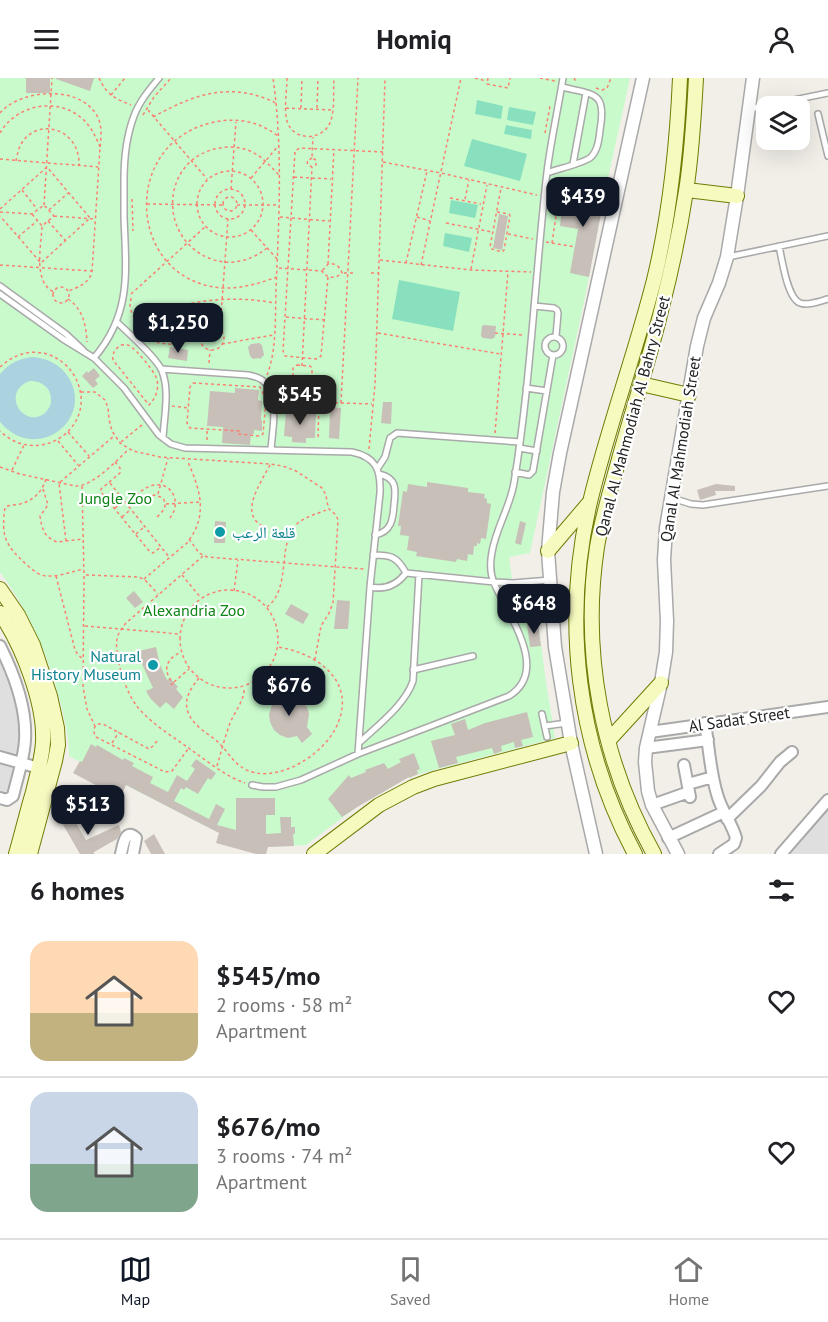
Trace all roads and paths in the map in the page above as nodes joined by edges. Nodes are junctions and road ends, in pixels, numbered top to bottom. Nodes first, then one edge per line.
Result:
1 (52, 78) edge
2 (99, 78) edge
3 (125, 78) edge
4 (159, 78) edge
5 (171, 78) edge
6 (273, 78) edge
7 (282, 78) edge
8 (302, 78) edge
9 (318, 78) edge
10 (334, 78) edge
11 (358, 78) edge
12 (385, 78) edge
13 (461, 78) edge
14 (474, 78) edge
15 (488, 78) edge
16 (510, 78) edge
17 (540, 78) edge
18 (563, 78) edge
19 (574, 78) edge
20 (611, 78) edge
21 (643, 78) edge
22 (680, 78) edge
23 (696, 78) edge
24 (753, 78) edge
25 (287, 79) edge
26 (556, 81) dead end
27 (487, 82) junction
28 (578, 84) dead end
29 (562, 87) junction
30 (589, 87) dead end
31 (586, 93) junction
32 (828, 93) edge
33 (52, 94) junction
34 (111, 96) junction
35 (276, 103) junction
36 (51, 106) junction
37 (138, 108) junction
38 (286, 108) junction
39 (146, 109) junction
40 (301, 109) junction
41 (317, 109) junction
42 (749, 109) junction
43 (333, 110) junction
44 (0, 113) edge
45 (818, 114) dead end
46 (143, 115) dead end
47 (153, 117) junction
48 (236, 120) junction
49 (50, 129) junction
50 (0, 132) edge
51 (279, 137) junction
52 (313, 137) junction
53 (174, 141) junction
54 (280, 145) junction
55 (235, 147) junction
56 (100, 148) junction
57 (313, 148) junction
58 (334, 149) junction
59 (354, 151) junction
60 (382, 152) junction
61 (828, 156) edge
62 (312, 158) junction
63 (0, 159) edge
64 (16, 160) junction
65 (192, 161) junction
66 (382, 161) junction
67 (47, 162) junction
68 (266, 162) junction
69 (573, 164) junction
70 (79, 165) junction
71 (47, 167) junction
72 (99, 167) junction
73 (312, 167) junction
74 (427, 170) junction
75 (233, 171) junction
76 (441, 173) junction
77 (547, 173) junction
78 (280, 176) junction
79 (293, 177) junction
80 (311, 178) junction
81 (332, 178) junction
82 (250, 179) junction
83 (470, 179) junction
84 (208, 180) junction
85 (487, 183) junction
86 (501, 187) junction
87 (231, 189) junction
88 (22, 190) junction
89 (687, 190) junction
90 (132, 192) dead end
91 (69, 193) junction
92 (538, 195) dead end
93 (737, 196) junction
94 (450, 198) dead end
95 (584, 198) dead end
96 (465, 201) junction
97 (146, 204) junction
98 (172, 204) junction
99 (197, 204) junction
100 (215, 204) junction
101 (482, 204) junction
102 (44, 205) junction
103 (223, 205) junction
104 (237, 205) junction
105 (245, 205) junction
106 (263, 205) junction
107 (280, 205) junction
108 (0, 210) edge
109 (38, 210) junction
110 (49, 210) junction
111 (497, 212) junction
112 (32, 214) junction
113 (0, 216) edge
114 (54, 216) junction
115 (280, 217) junction
116 (416, 217) junction
117 (90, 218) junction
118 (291, 218) junction
119 (95, 219) junction
120 (228, 219) junction
121 (309, 219) junction
122 (38, 220) junction
123 (48, 221) junction
124 (329, 221) junction
125 (431, 221) junction
126 (447, 223) dead end
127 (42, 226) junction
128 (206, 227) junction
129 (478, 229) junction
130 (251, 230) junction
131 (493, 232) junction
132 (828, 236) edge
133 (18, 237) junction
134 (133, 237) dead end
135 (227, 237) junction
136 (65, 241) junction
137 (188, 243) junction
138 (552, 243) dead end
139 (779, 246) junction
140 (267, 248) junction
141 (727, 257) junction
142 (278, 260) junction
143 (379, 260) junction
144 (168, 261) junction
145 (225, 262) junction
146 (40, 263) junction
147 (405, 263) junction
148 (328, 264) junction
149 (0, 265) edge
150 (421, 265) junction
151 (40, 268) junction
152 (278, 268) junction
153 (288, 269) junction
154 (308, 270) junction
155 (471, 270) junction
156 (322, 271) junction
157 (92, 272) junction
158 (508, 272) junction
159 (531, 272) dead end
160 (342, 273) junction
161 (348, 273) junction
162 (355, 273) dead end
163 (371, 273) dead end
164 (379, 273) junction
165 (328, 276) junction
166 (277, 277) junction
167 (132, 284) dead end
168 (0, 286) edge
169 (223, 288) junction
170 (68, 291) junction
171 (54, 292) junction
172 (0, 294) edge
173 (131, 294) junction
174 (222, 298) junction
175 (828, 299) edge
176 (276, 303) junction
177 (182, 305) junction
178 (534, 306) junction
179 (285, 317) junction
180 (305, 318) junction
181 (324, 320) junction
182 (117, 322) junction
183 (220, 329) junction
184 (181, 333) junction
185 (377, 333) junction
186 (495, 333) dead end
187 (503, 333) junction
188 (274, 335) junction
189 (524, 335) dead end
190 (556, 336) junction
191 (201, 340) junction
192 (531, 342) junction
193 (222, 344) junction
194 (545, 344) junction
195 (210, 350) junction
196 (84, 351) junction
197 (501, 354) junction
198 (553, 355) junction
199 (94, 358) junction
200 (303, 358) junction
201 (115, 364) joint
202 (302, 366) junction
203 (0, 368) edge
204 (161, 369) junction
205 (208, 372) junction
206 (264, 381) junction
207 (641, 384) junction
208 (526, 388) junction
209 (547, 391) junction
210 (81, 392) junction
211 (689, 395) junction
212 (274, 401) junction
213 (319, 402) junction
214 (341, 403) junction
215 (373, 404) junction
216 (148, 420) junction
217 (207, 429) junction
218 (0, 431) edge
219 (68, 432) junction
220 (115, 435) junction
221 (318, 437) dead end
222 (163, 438) junction
223 (57, 440) junction
224 (495, 440) junction
225 (120, 443) junction
226 (24, 445) junction
227 (519, 445) junction
228 (129, 449) junction
229 (206, 449) junction
230 (271, 450) junction
231 (537, 451) junction
232 (89, 456) junction
233 (368, 457) junction
234 (168, 458) junction
235 (186, 459) junction
236 (115, 462) junction
237 (270, 464) junction
238 (78, 465) junction
239 (0, 467) edge
240 (12, 471) junction
241 (378, 471) junction
242 (516, 472) junction
243 (46, 479) junction
244 (109, 482) junction
245 (59, 483) junction
246 (162, 485) junction
247 (82, 486) junction
248 (828, 486) edge
249 (43, 488) junction
250 (136, 495) dead end
251 (158, 495) junction
252 (672, 498) junction
253 (124, 501) junction
254 (142, 501) dead end
255 (591, 501) junction
256 (201, 502) junction
257 (176, 503) junction
258 (165, 504) junction
259 (114, 508) junction
260 (329, 509) junction
261 (131, 510) junction
262 (121, 517) junction
263 (157, 517) dead end
264 (170, 519) dead end
265 (145, 527) junction
266 (290, 533) junction
267 (135, 534) junction
268 (375, 536) junction
269 (84, 539) junction
270 (189, 540) junction
271 (66, 541) junction
272 (161, 547) junction
273 (548, 551) junction
274 (373, 555) junction
275 (203, 556) junction
276 (170, 558) junction
277 (238, 559) junction
278 (284, 563) junction
279 (336, 567) junction
280 (84, 569) junction
281 (371, 570) junction
282 (406, 573) junction
283 (84, 574) junction
284 (182, 574) junction
285 (419, 574) junction
286 (56, 575) junction
287 (144, 579) junction
288 (550, 580) junction
289 (494, 582) junction
290 (370, 586) junction
291 (0, 589) edge
292 (234, 591) junction
293 (159, 595) junction
294 (202, 599) junction
295 (266, 608) junction
296 (0, 613) edge
297 (84, 626) junction
298 (122, 629) junction
299 (180, 634) junction
300 (0, 646) edge
301 (277, 647) junction
302 (182, 651) junction
303 (473, 656) dead end
304 (83, 659) junction
305 (315, 659) junction
306 (190, 669) junction
307 (413, 670) junction
308 (199, 678) junction
309 (661, 683) junction
310 (244, 686) junction
311 (828, 707) edge
312 (542, 714) dead end
313 (567, 723) junction
314 (705, 723) junction
315 (95, 726) junction
316 (544, 726) junction
317 (119, 732) junction
318 (650, 732) junction
319 (547, 737) dead end
320 (708, 740) junction
321 (157, 741) dead end
322 (608, 741) junction
323 (359, 743) junction
324 (571, 743) junction
325 (112, 744) junction
326 (222, 747) junction
327 (189, 748) junction
328 (646, 748) junction
329 (792, 752) dead end
330 (358, 754) junction
331 (0, 757) edge
332 (21, 762) junction
333 (684, 765) dead end
334 (217, 767) junction
335 (39, 768) junction
336 (713, 777) junction
337 (252, 786) joint
338 (689, 792) junction
339 (0, 798) edge
340 (828, 800) edge
341 (652, 805) junction
342 (725, 816) junction
343 (668, 838) junction
344 (784, 853) edge
345 (16, 854) edge
346 (30, 854) edge
347 (121, 854) edge
348 (133, 854) edge
349 (314, 854) edge
350 (596, 854) edge
351 (635, 854) edge
352 (654, 854) edge
353 (678, 854) edge
354 (719, 854) edge

1 - 33 path
2 - 34 path
3 - 34 path
4 - 37 lane
5 - 39 path
6 - 35 path
7 - 25 path
8 - 40 path
9 - 41 path
10 - 43 path
11 - 59 path
12 - 60 path
13 - 76 path
14 - 27 path
15 - 27 path
16 - 27 path
17 - 26 path
18 - 29 lane
19 - 28 path
20 - 30 path
21 - 273 street
22 - 255 main road, Qanal Al Mahmodiah Al Bahry Street
23 - 89 main road, Qanal Al Mahmodiah Al Bahry Street
24 - 42 street, Qanal Al Mahmodiah Street
25 - 38 path
29 - 31 lane
29 - 77 lane
31 - 69 lane
31 - 69 lane
32 - 42 lane
33 - 36 path
33 - 44 path
33 - 56 path
34 - 37 path
35 - 47 path
35 - 51 path
36 - 49 path
36 - 50 path
36 - 56 path
37 - 182 lane
38 - 40 path
38 - 52 path
39 - 46 path
39 - 47 path
40 - 41 path
41 - 43 path
42 - 93 street, Qanal Al Mahmodiah Street
43 - 52 path
45 - 61 lane
47 - 53 path
48 - 51 path
48 - 53 path
48 - 55 path
49 - 64 path
49 - 67 path
49 - 70 path
51 - 54 path
52 - 57 path
53 - 65 path
53 - 97 path
54 - 68 path
54 - 78 path
55 - 65 path
55 - 68 path
55 - 75 path
56 - 72 path
57 - 58 path
57 - 62 path
57 - 79 path
58 - 59 path
58 - 81 path
59 - 60 path
59 - 161 path
60 - 66 path
62 - 73 path
62 - 73 path
63 - 64 path
64 - 67 path
65 - 84 path
65 - 98 path
66 - 74 path
66 - 143 path
67 - 70 path
67 - 71 path
68 - 78 path
68 - 82 path
69 - 77 lane
70 - 72 path
71 - 88 path
71 - 91 path
71 - 102 path
72 - 119 path
73 - 80 path
74 - 76 path
74 - 116 path
75 - 82 path
75 - 84 path
75 - 87 path
76 - 83 path
76 - 125 path
77 - 178 lane
78 - 107 path
79 - 80 path
79 - 118 path
80 - 81 path
80 - 121 path
81 - 124 path
82 - 106 path
83 - 85 path
83 - 96 path
84 - 99 path
85 - 86 path
85 - 101 path
86 - 92 path
86 - 111 path
87 - 100 path
87 - 105 path
88 - 108 path
88 - 109 path
89 - 93 main road
89 - 207 main road, Qanal Al Mahmodiah Al Bahry Street
90 - 134 path
91 - 110 path
91 - 117 path
93 - 141 street, Qanal Al Mahmodiah Street
94 - 96 path
95 - 138 path
96 - 101 path
97 - 98 path
97 - 144 path
98 - 99 path
98 - 137 path
99 - 100 path
99 - 128 path
100 - 103 path
100 - 120 path
101 - 129 path
102 - 109 path
102 - 110 path
103 - 104 path
103 - 104 path
104 - 105 path
105 - 106 path
105 - 120 path
106 - 107 path
106 - 130 path
107 - 115 path
108 - 112 path
109 - 112 path
110 - 114 path
111 - 131 path
111 - 131 path
112 - 122 path
113 - 133 path
114 - 117 path
114 - 123 path
115 - 118 path
115 - 142 path
116 - 125 path
116 - 147 path
117 - 119 path
117 - 136 path
118 - 121 path
118 - 153 path
119 - 157 path
120 - 135 path
121 - 124 path
121 - 154 path
122 - 127 path
122 - 133 path
123 - 127 path
123 - 136 path
124 - 148 path
125 - 150 path
126 - 129 path
127 - 146 path
128 - 135 path
128 - 137 path
129 - 131 path
129 - 155 path
130 - 135 path
130 - 140 path
132 - 139 lane
133 - 146 path
135 - 145 path
136 - 146 path
137 - 144 path
137 - 145 path
139 - 141 lane
139 - 175 lane
140 - 142 path
140 - 145 path
141 - 211 street, Qanal Al Mahmodiah Street
142 - 152 path
143 - 147 path
143 - 164 path
144 - 169 path
144 - 173 path
145 - 169 path
146 - 151 path
147 - 150 path
148 - 156 path
148 - 160 path
149 - 151 path
150 - 155 path
151 - 157 path
151 - 171 path
152 - 153 path
152 - 166 path
153 - 154 path
153 - 179 path
154 - 156 path
154 - 180 path
155 - 158 path
156 - 165 path
157 - 170 path
158 - 159 path
158 - 187 path
160 - 161 path
160 - 165 path
161 - 162 path
161 - 214 path
163 - 164 path
164 - 185 path
165 - 181 path
166 - 169 path
166 - 176 path
167 - 173 path
168 - 196 lane
169 - 174 path
170 - 171 path
170 - 171 path
172 - 196 lane
173 - 184 path
174 - 176 path
174 - 177 path
174 - 183 path
176 - 188 path
177 - 184 path
177 - 184 path
178 - 190 lane
178 - 192 lane
179 - 180 path
179 - 200 path
180 - 181 path
180 - 200 path
181 - 200 path
182 - 199 lane
182 - 204 lane
183 - 191 path
183 - 193 path
184 - 191 path
185 - 197 path
185 - 215 path
186 - 187 path
187 - 189 path
187 - 197 path
188 - 193 path
188 - 206 path
190 - 194 lane
190 - 198 lane
191 - 195 path
192 - 194 lane
192 - 208 lane
193 - 195 path
194 - 198 lane
195 - 205 path
196 - 199 lane
197 - 224 path
198 - 209 lane
199 - 216 lane
200 - 202 path
201 - 201 path
202 - 202 path
203 - 210 path
204 - 205 lane
204 - 222 lane
205 - 206 lane
206 - 212 lane
207 - 211 main road
207 - 322 main road, Qanal Al Mahmodiah Al Bahry Street
208 - 209 lane
208 - 227 lane
209 - 231 lane
210 - 219 path
210 - 220 path
211 - 252 street, Qanal Al Mahmodiah Street
212 - 213 path
212 - 230 lane
213 - 214 path
213 - 221 path
214 - 215 path
215 - 233 path
216 - 222 lane
216 - 225 path
217 - 217 path
217 - 229 path
218 - 226 path
219 - 223 path
219 - 232 path
220 - 225 path
220 - 232 path
222 - 229 lane
223 - 226 path
223 - 238 path
224 - 227 lane
224 - 241 lane
225 - 228 path
226 - 240 path
227 - 231 lane
227 - 242 lane
228 - 234 path
228 - 236 path
229 - 230 lane
230 - 233 lane
231 - 242 lane
232 - 238 path
233 - 241 lane
234 - 235 path
234 - 246 path
235 - 237 path
235 - 256 path
236 - 244 path
236 - 247 path
237 - 260 path
237 - 266 path
238 - 245 path
239 - 240 path
240 - 243 path
241 - 268 lane
241 - 268 lane
242 - 289 lane
243 - 245 path
243 - 249 path
244 - 253 path
244 - 259 path
245 - 247 path
245 - 271 path
246 - 250 path
246 - 251 path
246 - 257 path
247 - 269 path
248 - 252 lane
249 - 271 path
249 - 286 path
251 - 254 path
251 - 258 path
252 - 309 street, Qanal Al Mahmodiah Street
253 - 259 path
253 - 261 path
255 - 273 main road
255 - 351 main road, Qanal Al Mahmodiah Al Bahry Street
256 - 257 path
256 - 270 path
257 - 258 path
257 - 264 path
258 - 263 path
259 - 262 path
260 - 266 path
260 - 279 path
261 - 262 path
261 - 265 path
262 - 267 path
265 - 267 path
265 - 272 path
266 - 278 path
267 - 272 path
268 - 274 lane
269 - 271 path
269 - 280 path
270 - 275 path
270 - 276 path
272 - 276 path
273 - 288 street
274 - 281 lane
274 - 282 lane
275 - 277 path
275 - 284 path
276 - 287 path
277 - 278 path
277 - 292 path
278 - 279 path
278 - 295 path
279 - 281 path
279 - 305 path
280 - 283 path
280 - 286 path
281 - 290 lane
282 - 285 lane
282 - 290 lane
283 - 287 path
283 - 297 path
284 - 293 path
284 - 294 path
285 - 289 lane
285 - 307 lane
286 - 304 path
287 - 293 path
288 - 289 lane
288 - 313 street
289 - 330 lane
290 - 323 lane
291 - 346 main road
292 - 294 path
292 - 295 path
293 - 298 path
294 - 299 path
295 - 301 path
296 - 335 main road
297 - 298 path
297 - 304 path
298 - 299 path
298 - 327 path
299 - 302 path
300 - 332 street
301 - 305 path
301 - 310 path
302 - 306 path
302 - 306 path
303 - 307 lane
304 - 315 path
305 - 326 path
306 - 308 path
307 - 323 lane
308 - 310 path
308 - 326 path
309 - 318 street, Qanal Al Mahmodiah Street
309 - 322 main road
310 - 326 path
311 - 314 street, Al Sadat Street
312 - 316 lane
313 - 316 lane
313 - 324 street
314 - 318 street, Al Sadat Street
314 - 320 street
315 - 317 path
315 - 325 path
316 - 319 lane
317 - 321 path
317 - 325 path
318 - 328 street, Qanal Al Mahmodiah Street
320 - 328 street
320 - 336 street
322 - 352 main road, Qanal Al Mahmodiah Al Bahry Street
323 - 330 lane
324 - 349 main road
324 - 350 street
325 - 327 path
326 - 334 path
327 - 334 path
328 - 341 street, Qanal Al Mahmodiah Street
329 - 342 street
330 - 337 lane
331 - 332 street
332 - 335 street
332 - 339 street
333 - 338 street
334 - 337 path
335 - 345 main road
336 - 338 street
336 - 342 street
338 - 341 street
340 - 344 street
341 - 343 street, Qanal Al Mahmodiah Street
342 - 343 street
342 - 354 street
343 - 353 street, Qanal Al Mahmodiah Street
347 - 348 street

